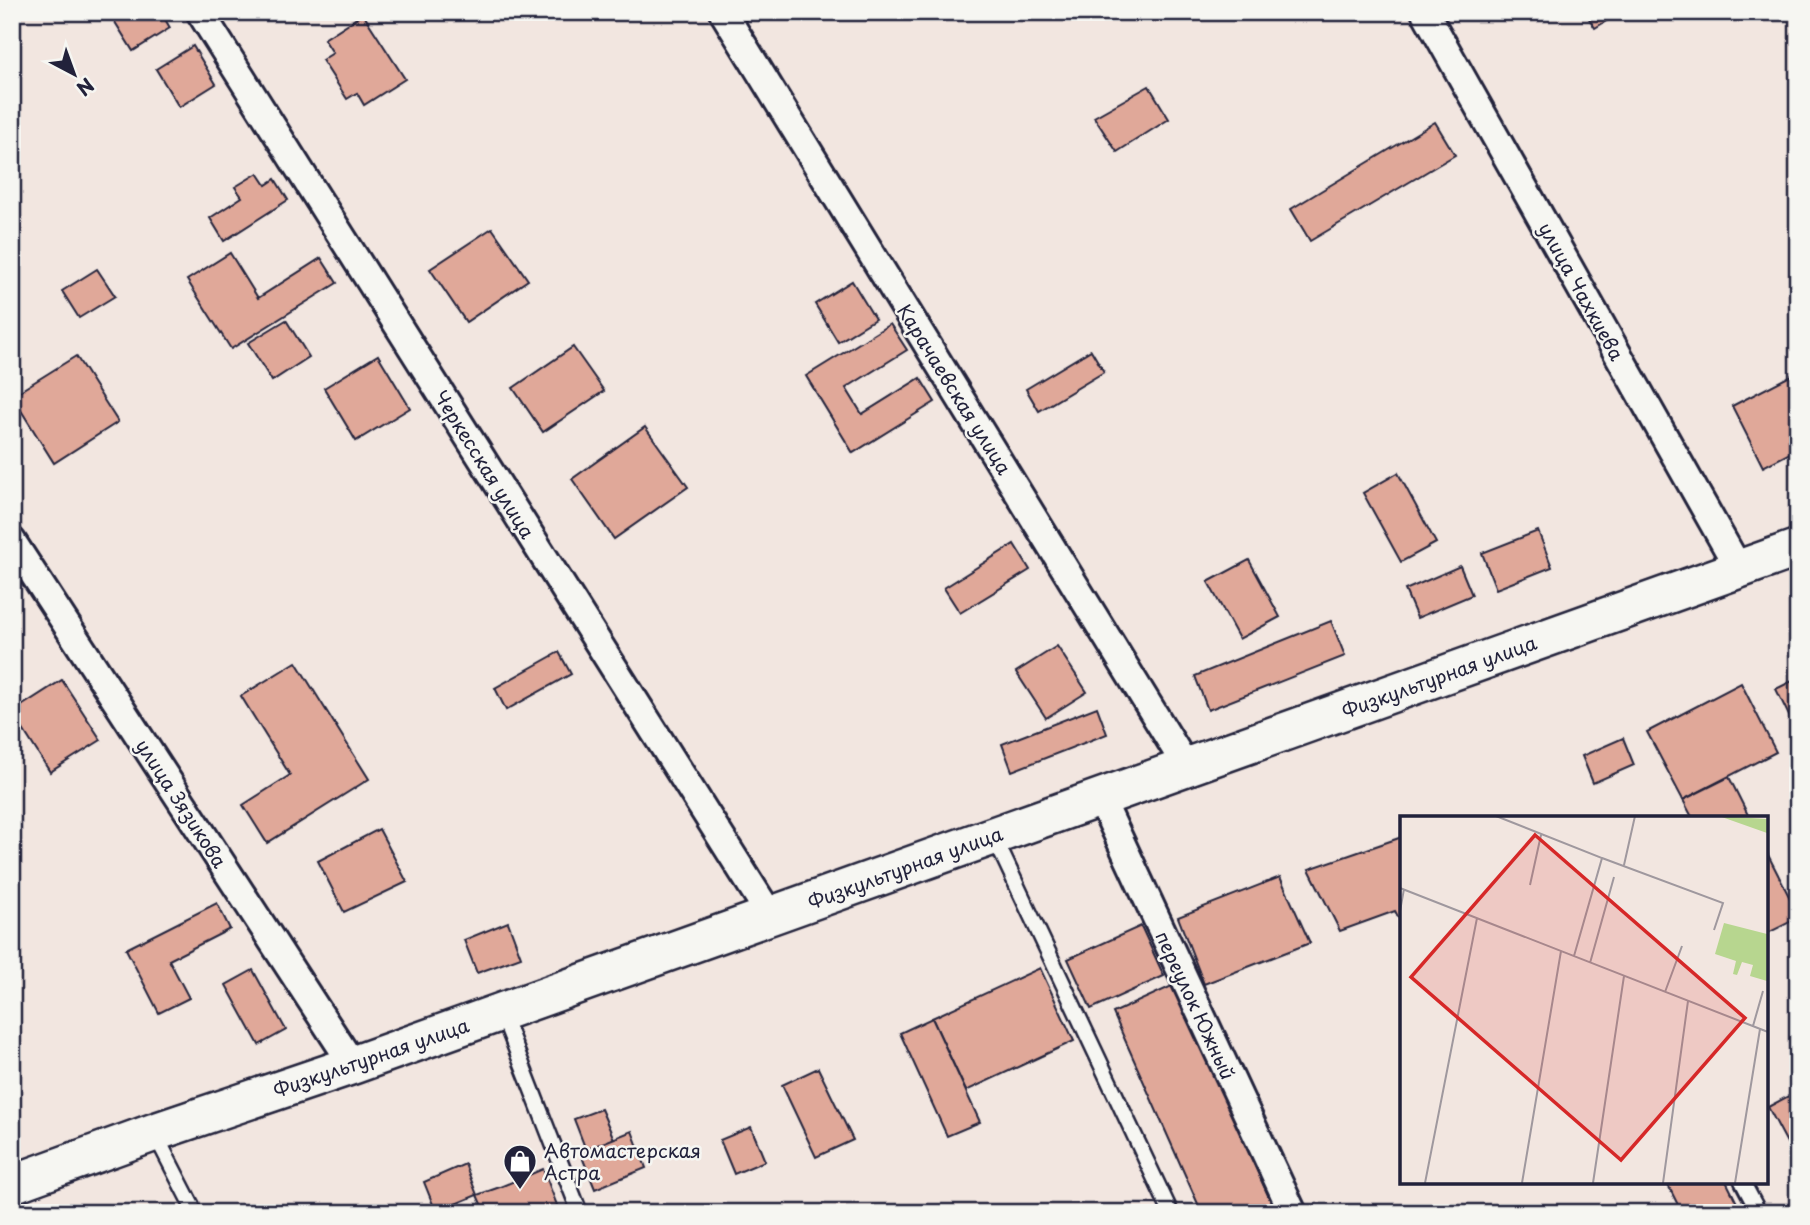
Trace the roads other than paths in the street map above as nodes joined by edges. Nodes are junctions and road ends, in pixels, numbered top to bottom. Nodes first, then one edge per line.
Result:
1 (200, 12) edge
2 (723, 12) edge
3 (1425, 12) edge
4 (12, 541) edge
5 (1798, 548) edge
6 (1739, 569) junction
7 (1186, 766) junction
8 (1100, 797) junction
9 (993, 835) junction
10 (770, 915) junction
11 (501, 1011) junction
12 (353, 1065) junction
13 (155, 1132) junction
14 (1743, 1183) edge
15 (12, 1184) edge
16 (192, 1206) dead end
17 (580, 1213) edge
18 (1171, 1213) edge
19 (1293, 1213) edge
20 (1759, 1213) edge

1 - 10 street, Черкесская улица
2 - 7 street, Карачаевская улица
3 - 6 street, улица Чахкиева
4 - 12 street, улица Зязикова
5 - 6 main road, Физкультурная улица
6 - 7 main road, Физкультурная улица
7 - 8 main road, Физкультурная улица
8 - 9 main road, Физкультурная улица
8 - 19 street, переулок Южный
9 - 10 main road, Физкультурная улица
9 - 18 lane
10 - 11 main road, Физкультурная улица
11 - 12 main road, Физкультурная улица
11 - 17 lane
12 - 13 main road, Физкультурная улица
13 - 15 main road, Физкультурная улица
13 - 16 lane
14 - 20 lane

